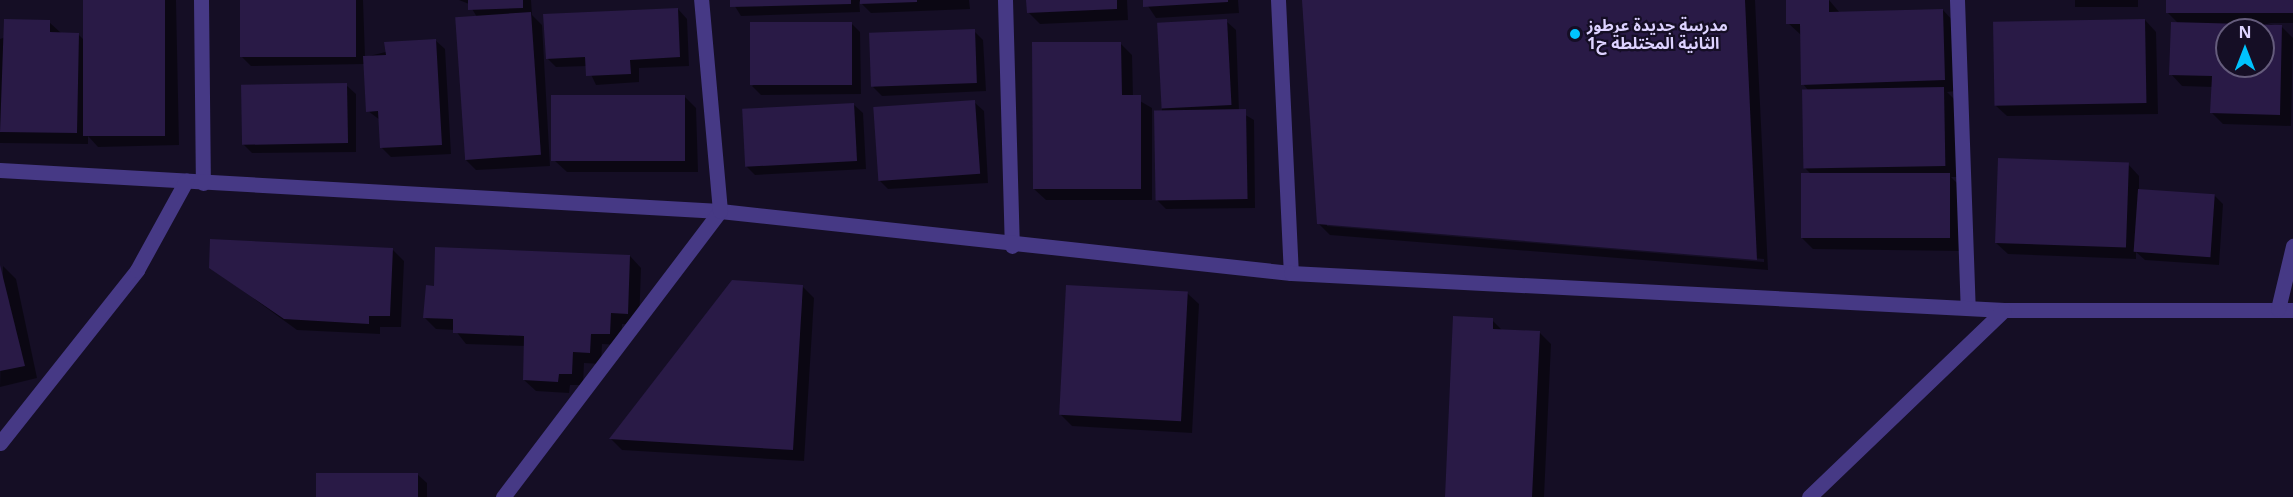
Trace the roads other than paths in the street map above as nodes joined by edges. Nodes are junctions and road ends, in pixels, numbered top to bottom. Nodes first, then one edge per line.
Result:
1 (201, 0) edge
2 (701, 0) edge
3 (1005, 0) edge
4 (1278, 0) edge
5 (1957, 0) edge
6 (0, 170) edge
7 (186, 182) junction
8 (203, 183) junction
9 (720, 211) junction
10 (1012, 246) junction
11 (2293, 246) edge
12 (1291, 273) junction
13 (1968, 308) junction
14 (2004, 310) junction
15 (2285, 310) edge
16 (0, 443) edge
17 (503, 497) edge
18 (1809, 497) edge

1 - 8 street
2 - 9 street
3 - 10 street
4 - 12 street
5 - 13 street
6 - 7 street
7 - 8 street
7 - 16 street
8 - 9 street
9 - 10 street
9 - 17 street
10 - 12 street
11 - 15 street
12 - 13 street
13 - 14 street
14 - 15 street
14 - 18 street

